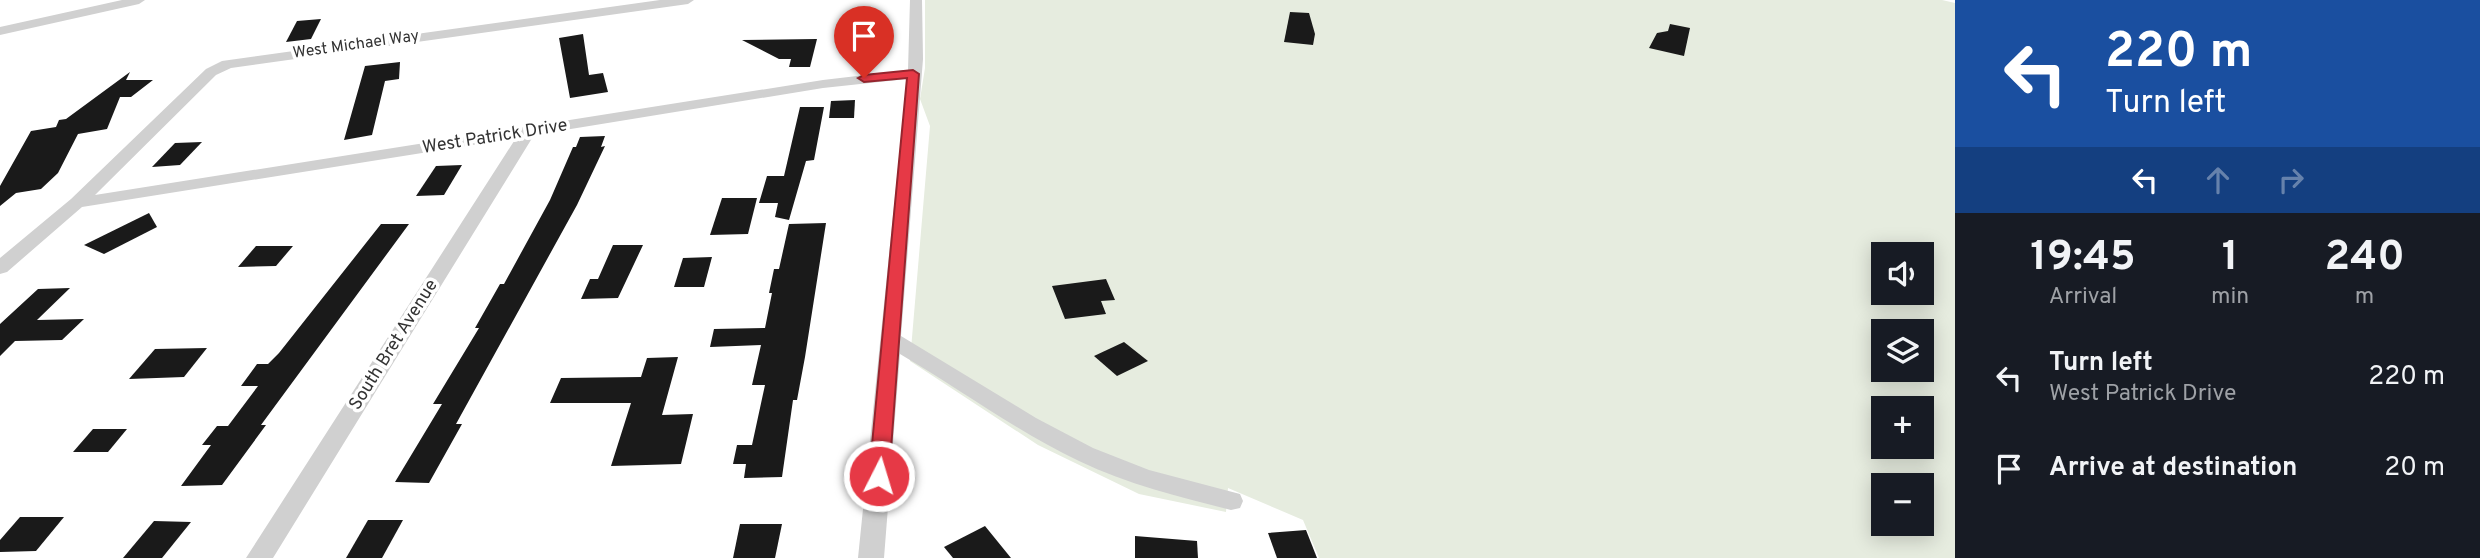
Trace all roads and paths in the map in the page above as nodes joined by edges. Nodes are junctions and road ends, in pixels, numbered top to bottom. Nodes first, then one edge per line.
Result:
1 (139, 0) edge
2 (688, 0) edge
3 (916, 0) edge
4 (0, 31) edge
5 (913, 74) junction
6 (528, 132) junction
7 (77, 203) junction
8 (0, 268) edge
9 (891, 340) junction
10 (1231, 500) dead end
11 (260, 558) edge
12 (871, 558) edge

1 - 4 street
2 - 7 street, West Michael Way
3 - 5 street
5 - 6 street, West Patrick Drive
5 - 9 street
6 - 7 street, West Patrick Drive
6 - 11 street, South Bret Avenue
7 - 8 street
9 - 10 street
9 - 12 street

